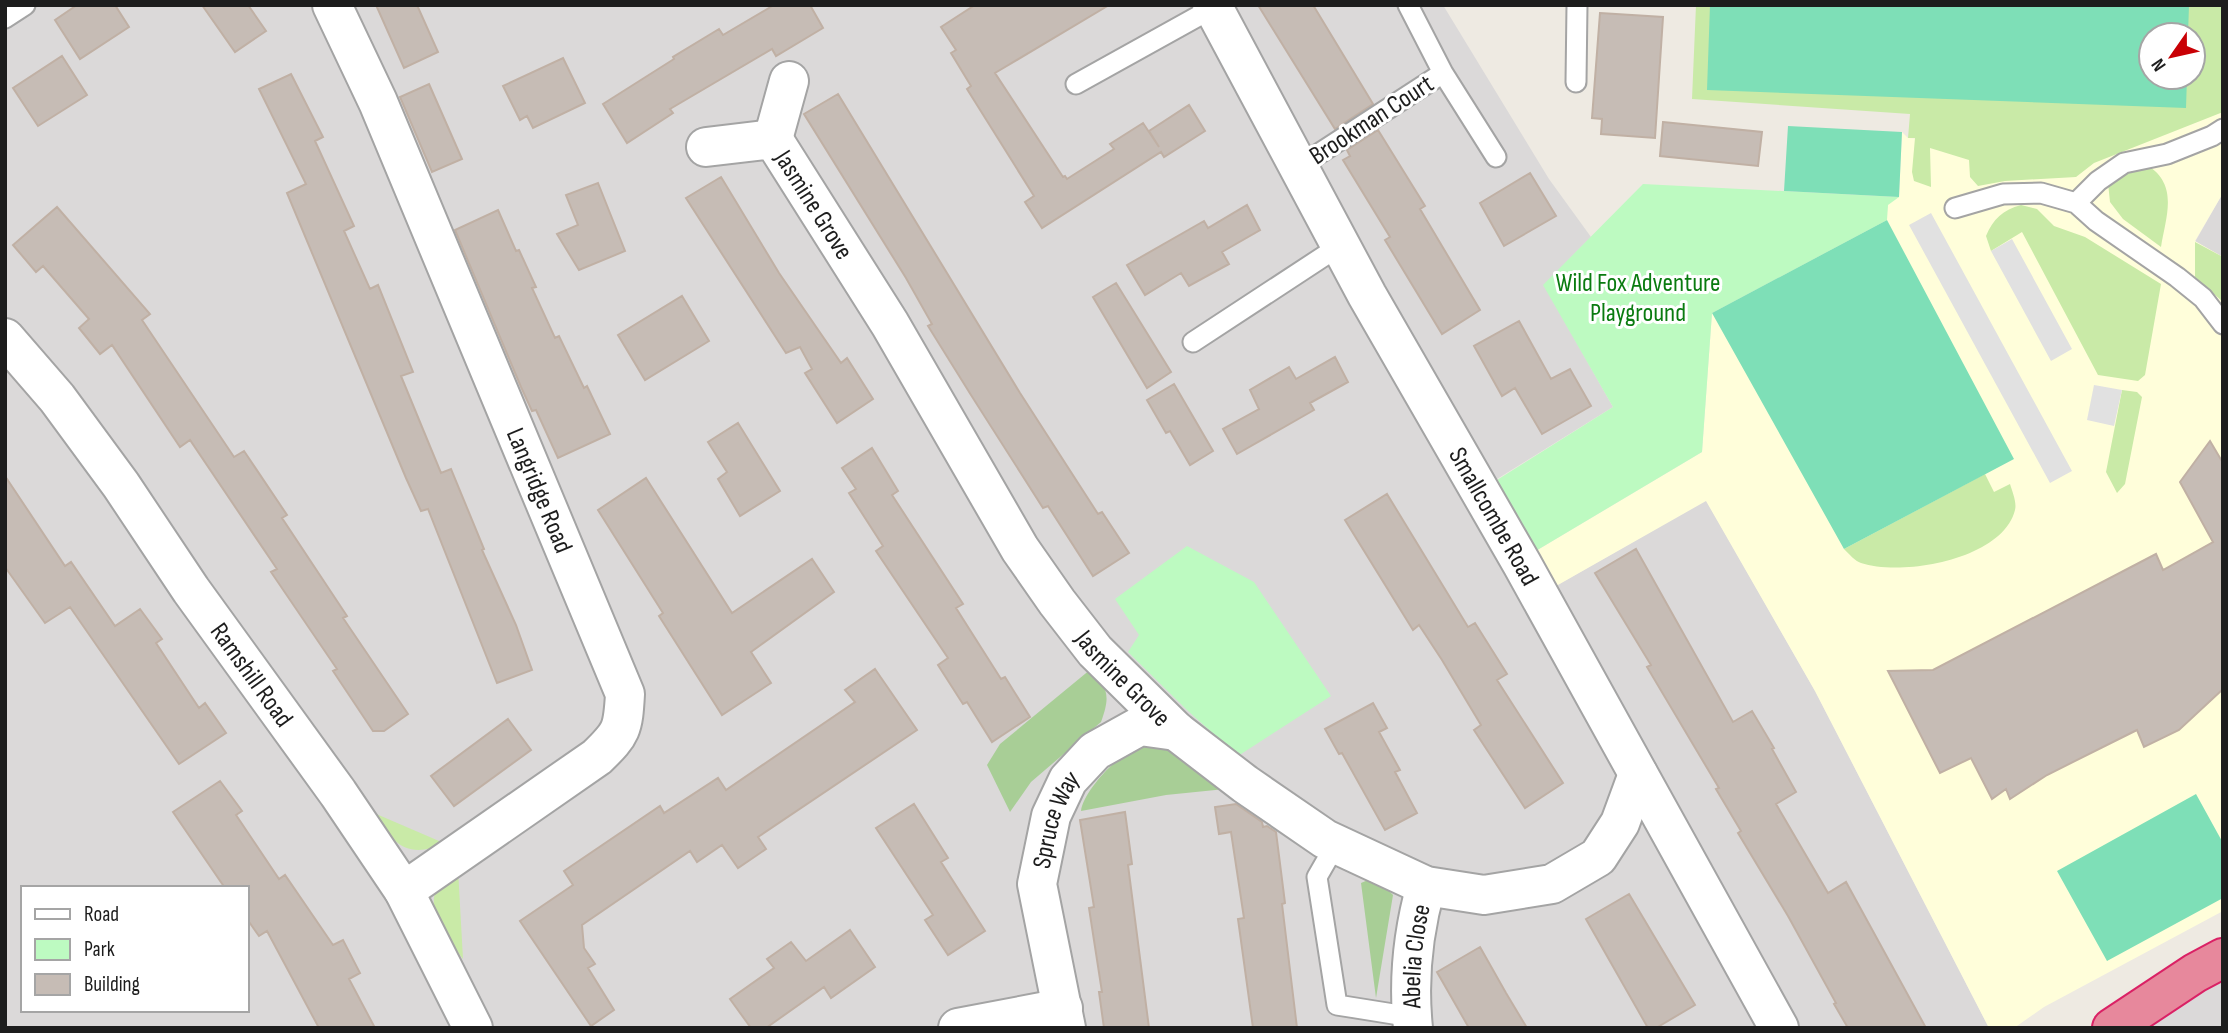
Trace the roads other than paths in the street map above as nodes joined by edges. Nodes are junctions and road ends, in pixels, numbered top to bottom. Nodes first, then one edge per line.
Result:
1 (25, 5) edge
2 (332, 5) edge
3 (1408, 5) edge
4 (1577, 5) edge
5 (1212, 6) edge
6 (5, 18) edge
7 (1443, 73) junction
8 (789, 81) dead end
9 (1576, 82) dead end
10 (1076, 84) dead end
11 (2223, 129) edge
12 (773, 139) junction
13 (706, 147) dead end
14 (1496, 157) dead end
15 (1300, 166) junction
16 (2076, 203) junction
17 (1955, 208) dead end
18 (1341, 245) junction
19 (2223, 324) edge
20 (5, 338) edge
21 (1193, 342) dead end
22 (1176, 731) junction
23 (1637, 774) junction
24 (1336, 845) junction
25 (1426, 886) junction
26 (404, 891) junction
27 (2223, 958) edge
28 (1064, 1018) edge
29 (1412, 1022) edge
30 (473, 1028) edge
31 (958, 1028) edge
32 (1779, 1028) edge
33 (2112, 1028) edge

1 - 6 lane
2 - 26 street, Langridge Road
3 - 7 lane, Brookman Court
4 - 9 lane
5 - 10 lane
5 - 15 street, Smallcombe Road
7 - 14 lane, Brookman Court
7 - 15 lane, Brookman Court
8 - 12 street, Jasmine Grove
11 - 16 lane
12 - 13 street, Jasmine Grove
12 - 22 street, Jasmine Grove
15 - 18 street, Smallcombe Road
16 - 17 lane
16 - 19 lane
18 - 21 lane
18 - 23 street, Smallcombe Road
20 - 26 street, Ramshill Road
22 - 24 street, Jasmine Grove
22 - 28 street, Spruce Way
23 - 25 street, Jasmine Grove
23 - 32 street, Smallcombe Road
24 - 25 street, Jasmine Grove
24 - 29 lane
25 - 29 street, Abelia Close
26 - 30 street, Ramshill Road
27 - 33 highway
28 - 31 street

